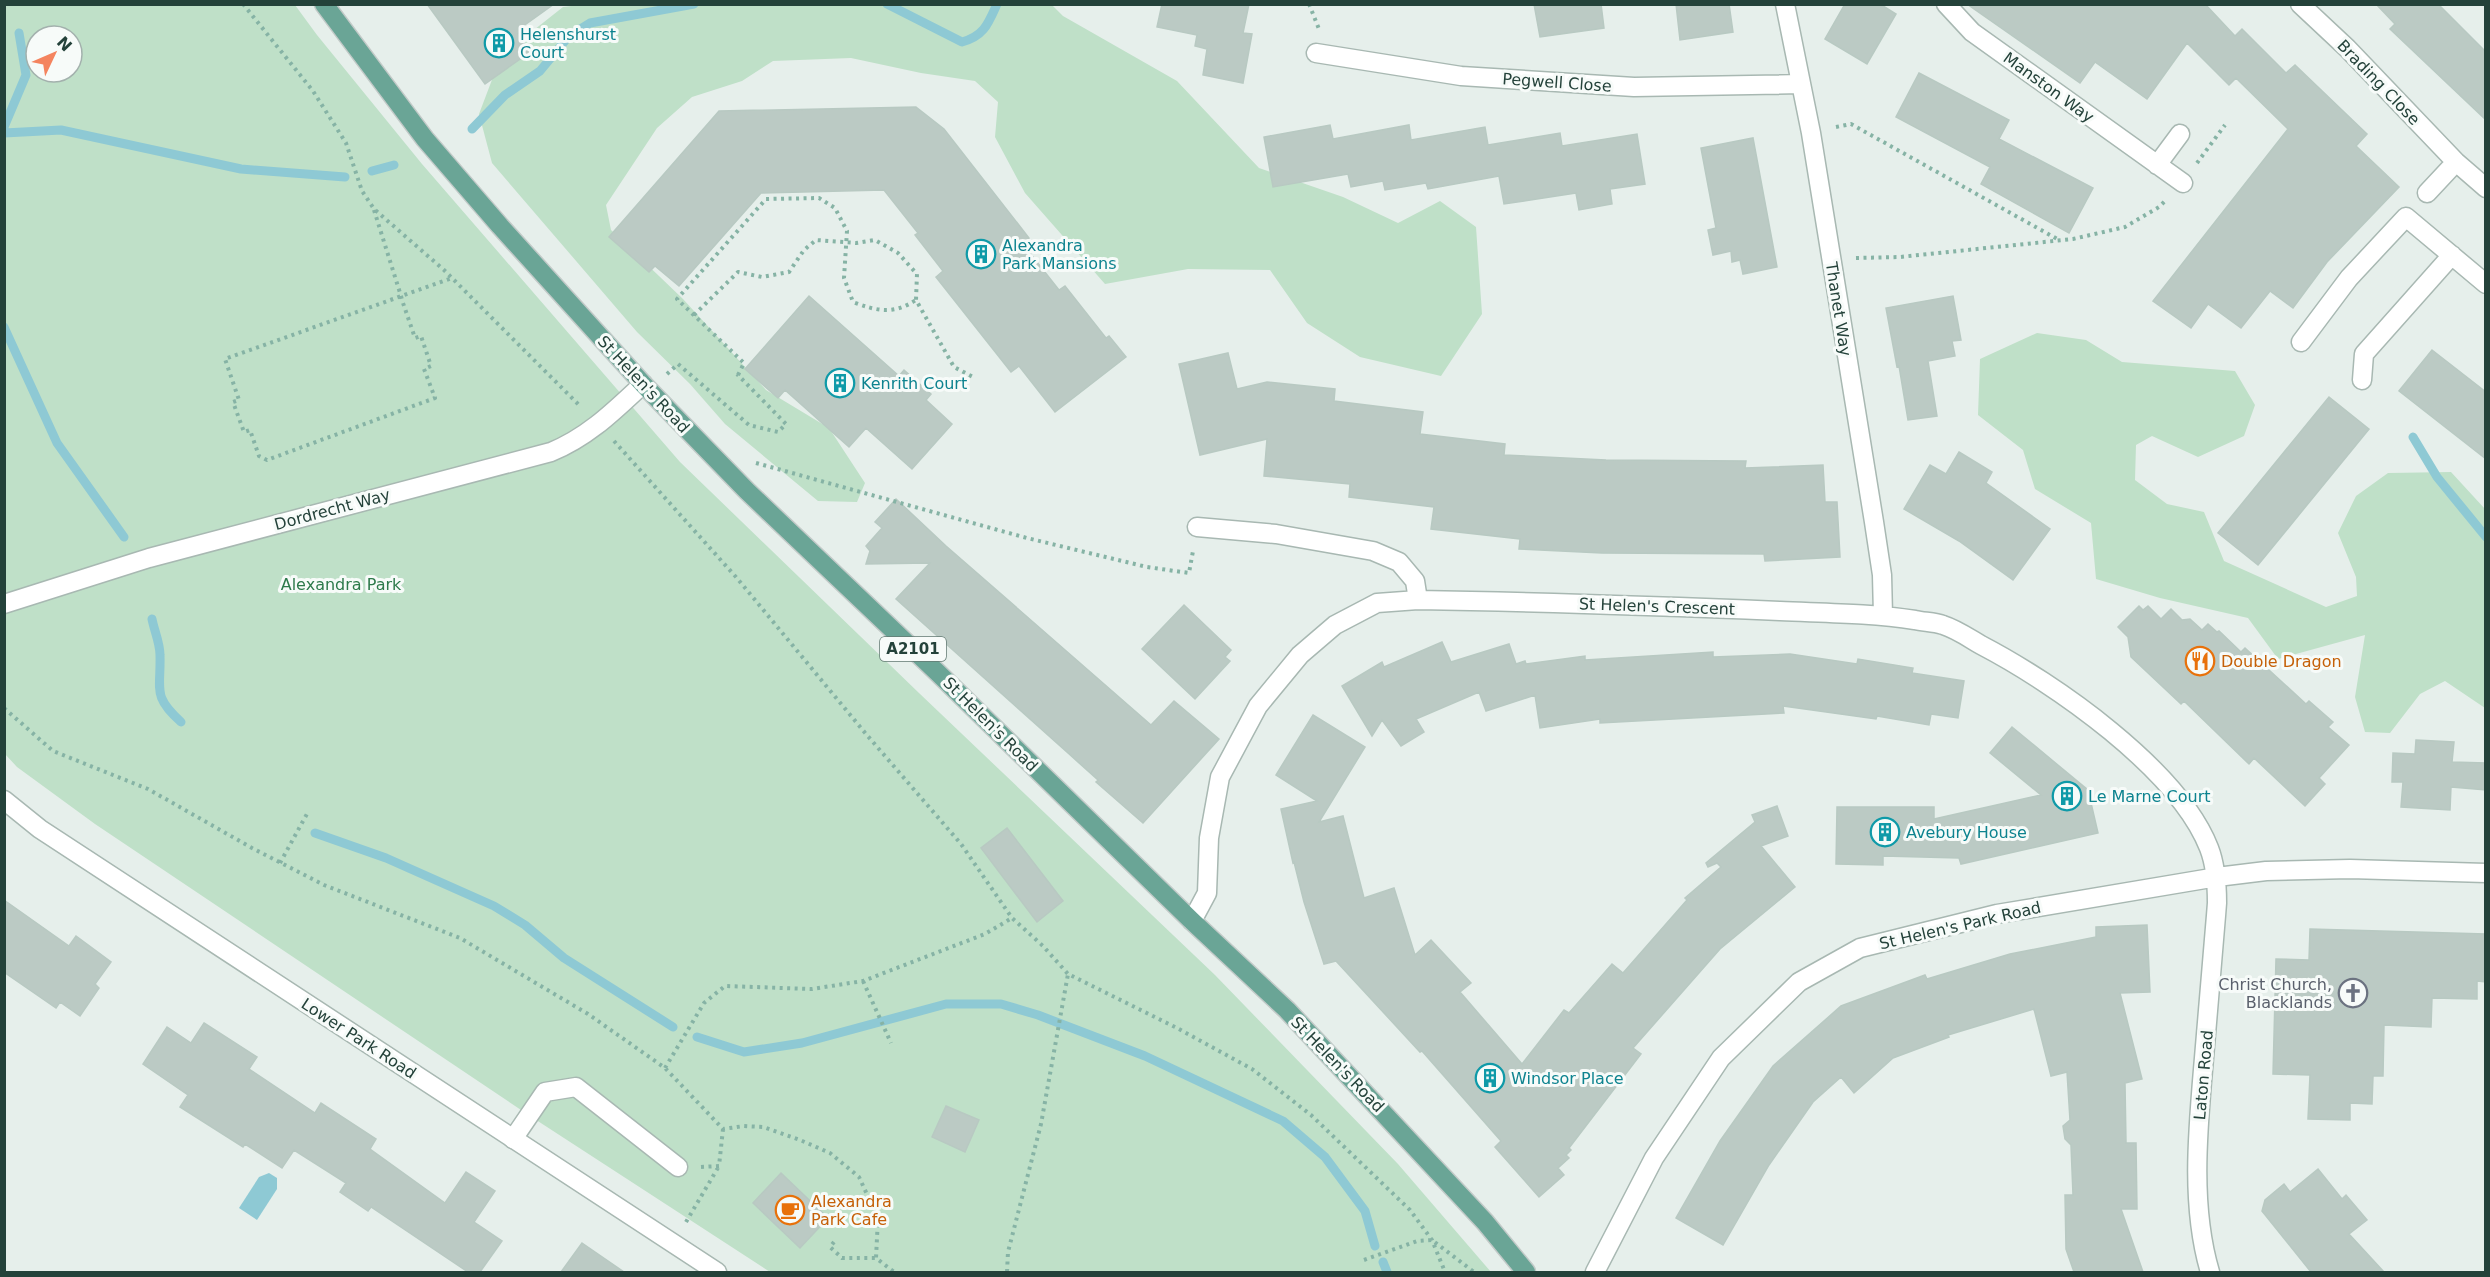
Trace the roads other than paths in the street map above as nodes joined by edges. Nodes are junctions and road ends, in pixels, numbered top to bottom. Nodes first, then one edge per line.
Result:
1 (324, 4) edge
2 (1785, 4) edge
3 (1946, 4) edge
4 (2300, 4) edge
5 (1316, 53) dead end
6 (1801, 84) junction
7 (2180, 134) dead end
8 (2456, 162) junction
9 (2157, 165) junction
10 (2183, 183) road end
11 (2486, 188) edge
12 (2427, 193) dead end
13 (2452, 255) junction
14 (2486, 284) edge
15 (2301, 342) dead end
16 (2362, 380) dead end
17 (643, 384) junction
18 (1197, 527) road end
19 (1418, 600) junction
20 (4, 604) edge
21 (1883, 615) junction
22 (4, 800) edge
23 (2486, 873) edge
24 (2217, 877) junction
25 (1191, 921) junction
26 (513, 1139) junction
27 (678, 1167) road end
28 (717, 1272) edge
29 (1526, 1272) edge
30 (1594, 1272) edge
31 (2210, 1272) edge

1 - 17 main road, St Helen's Road / A2101
2 - 6 street, Thanet Way
3 - 9 street, Manston Way
4 - 8 street, Brading Close
5 - 6 street, Pegwell Close
6 - 21 street, Thanet Way
7 - 9 street
8 - 11 street, Brading Close
8 - 12 street
9 - 10 street, Manston Way
13 - 14 street
13 - 15 street
13 - 16 street
17 - 20 street, Dordrecht Way
17 - 25 main road, St Helen's Road / A2101
18 - 19 street
19 - 21 street, St Helen's Crescent
19 - 25 street, St Helen's Crescent
21 - 24 street, St Helen's Crescent
22 - 26 street, Lower Park Road
23 - 24 street, St Helen's Park Road
24 - 30 street, St Helen's Park Road
24 - 31 street, Laton Road
25 - 29 main road, St Helen's Road / A2101
26 - 27 street
26 - 28 street, Lower Park Road

